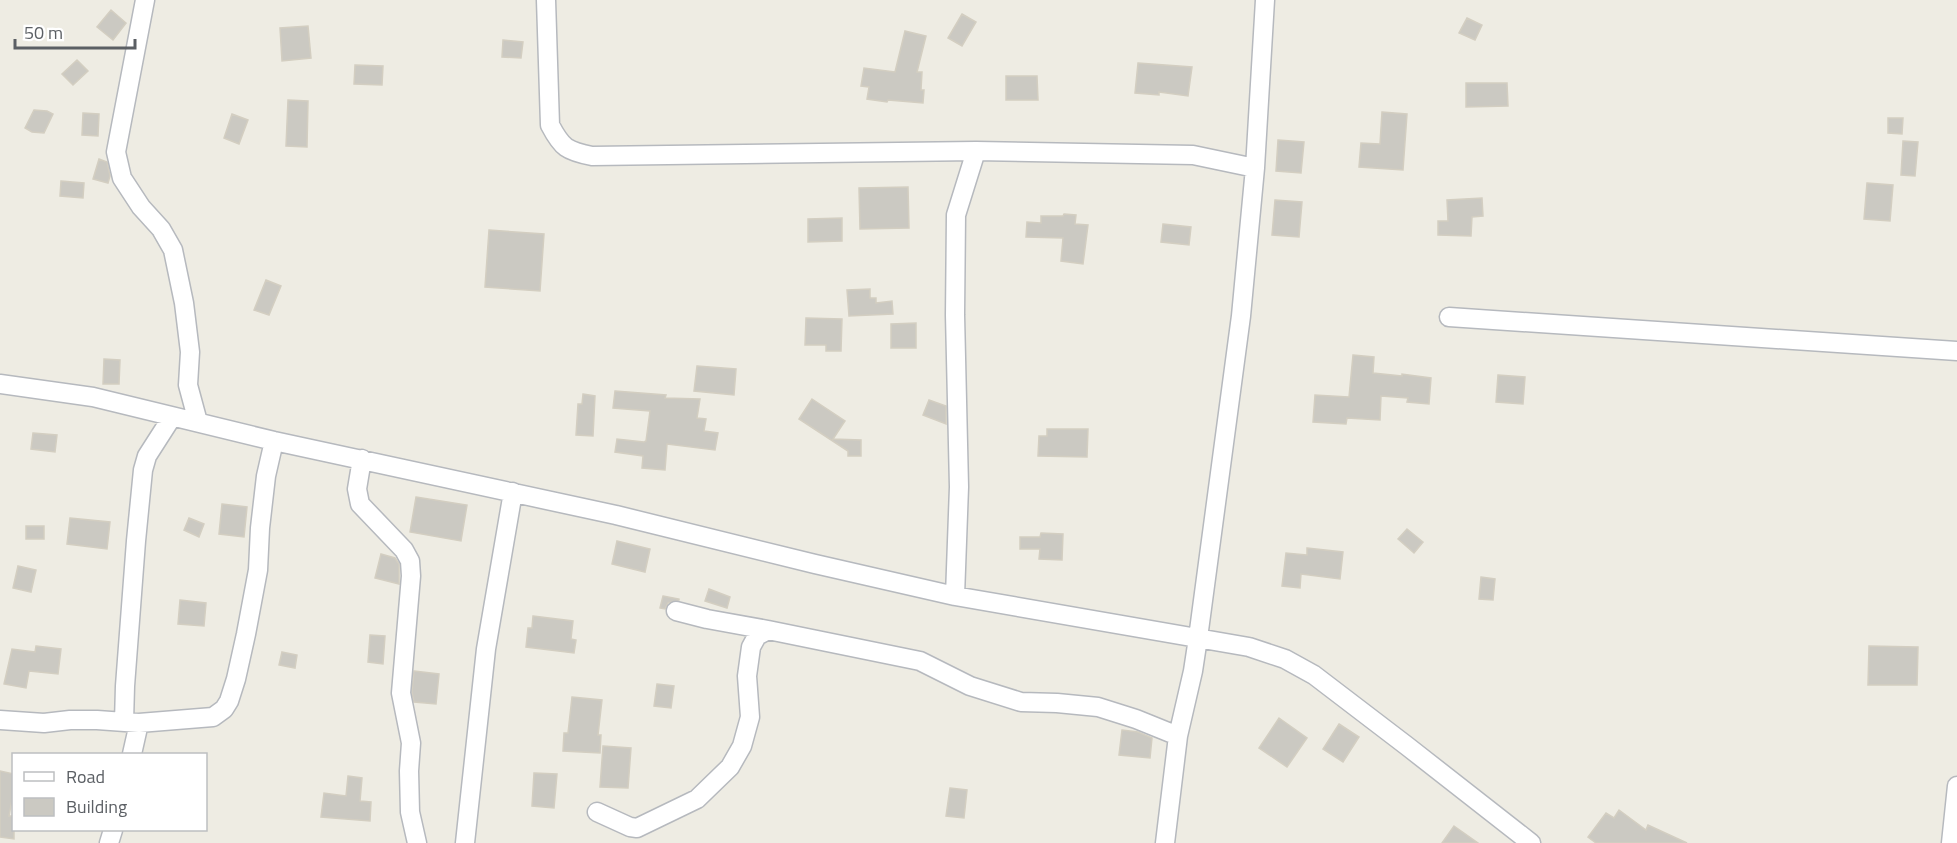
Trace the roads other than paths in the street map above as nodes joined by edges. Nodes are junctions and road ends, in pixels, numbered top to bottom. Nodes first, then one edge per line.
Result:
1 (145, 0) edge
2 (546, 0) edge
3 (1265, 0) edge
4 (976, 151) junction
5 (1255, 168) junction
6 (1449, 317) dead end
7 (1957, 351) edge
8 (0, 384) edge
9 (172, 417) junction
10 (198, 422) junction
11 (274, 441) junction
12 (362, 459) junction
13 (513, 492) junction
14 (956, 596) junction
15 (676, 611) dead end
16 (768, 630) junction
17 (1198, 638) junction
18 (0, 720) edge
19 (131, 723) junction
20 (1178, 736) junction
21 (132, 753) edge
22 (1957, 786) edge
23 (597, 812) dead end
24 (417, 843) edge
25 (465, 843) edge
26 (1165, 843) edge
27 (1531, 843) edge
28 (1951, 843) edge

1 - 10 street
2 - 4 street
3 - 5 street
4 - 5 street
4 - 14 street
5 - 17 street
6 - 7 street
8 - 9 street
9 - 10 street
9 - 19 street
10 - 11 street
11 - 12 street
11 - 19 street
12 - 13 street
12 - 24 street
13 - 14 street
13 - 25 street
14 - 17 street
15 - 16 street
16 - 20 street
16 - 23 street
17 - 20 street
17 - 27 street
18 - 19 street
19 - 21 street
20 - 26 street
22 - 28 street

